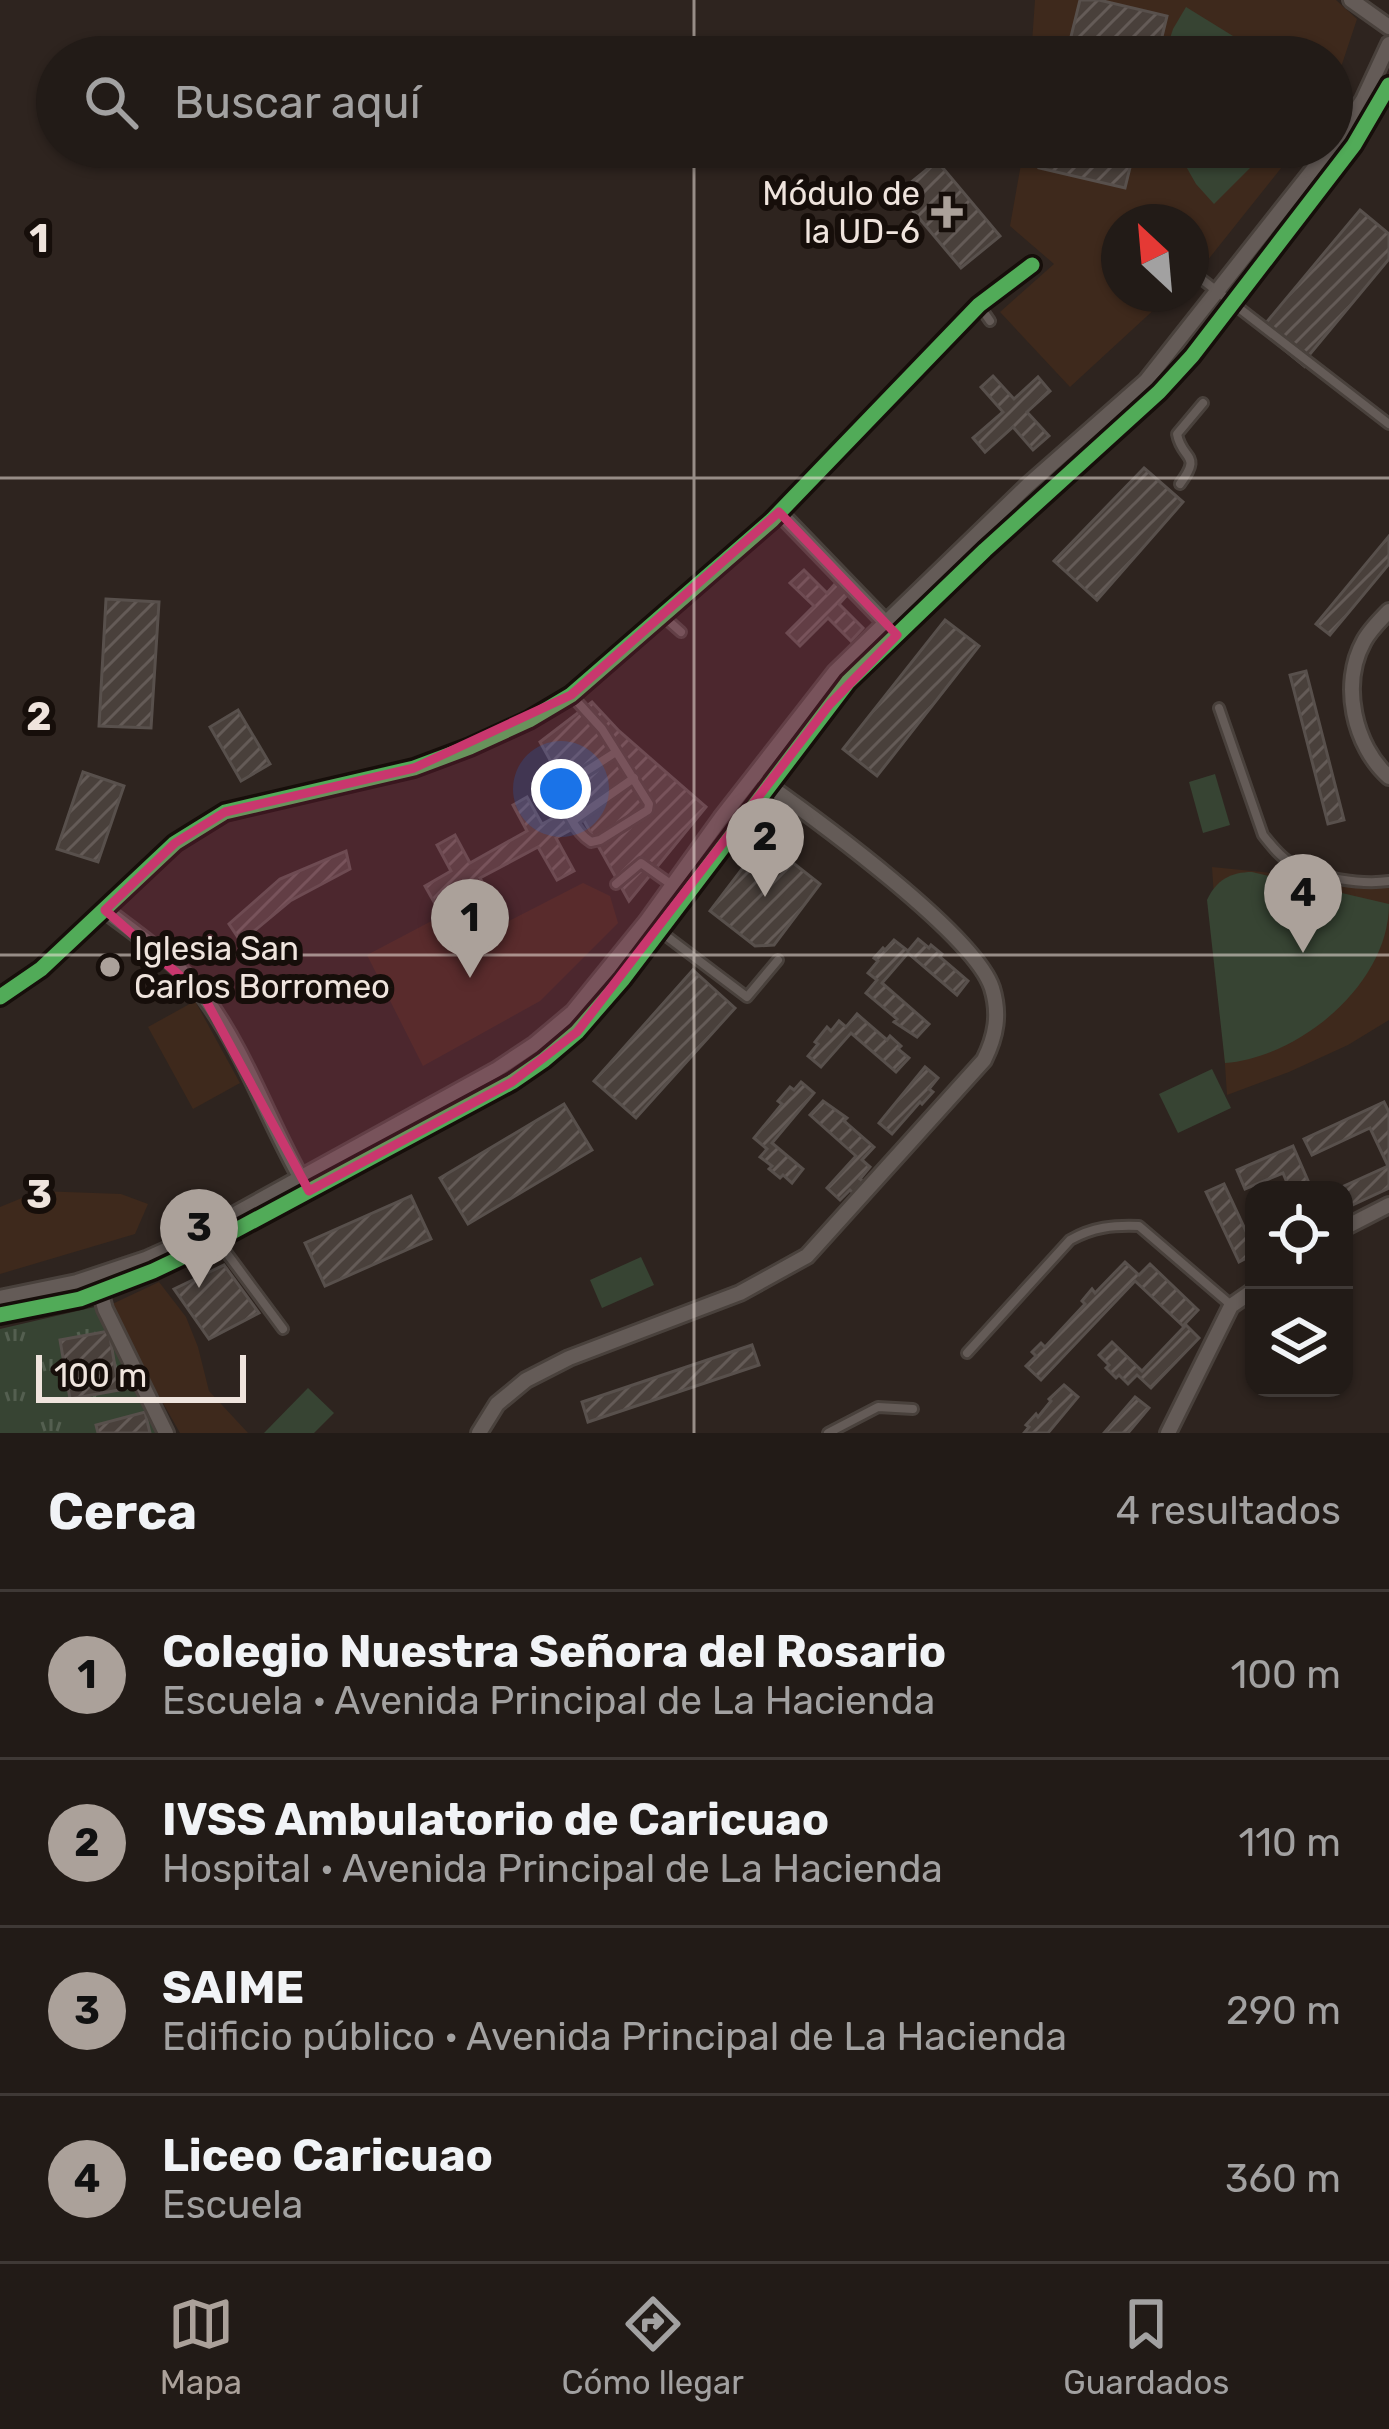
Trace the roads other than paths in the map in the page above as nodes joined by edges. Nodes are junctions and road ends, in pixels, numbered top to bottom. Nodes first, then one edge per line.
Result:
1 (1351, 0) edge
2 (1389, 26) edge
3 (1389, 44) edge
4 (1389, 86) edge
5 (1353, 115) edge
6 (1353, 147) edge
7 (1317, 168) edge
8 (1342, 168) edge
9 (1032, 266) dead end
10 (1209, 286) edge
11 (979, 305) junction
12 (990, 321) dead end
13 (1168, 370) junction
14 (1203, 403) dead end
15 (1389, 424) edge
16 (1180, 484) dead end
17 (779, 512) junction
18 (920, 589) junction
19 (933, 600) junction
20 (1389, 611) edge
21 (664, 616) junction
22 (891, 628) junction
23 (681, 632) dead end
24 (571, 695) junction
25 (1219, 708) dead end
26 (616, 752) junction
27 (754, 776) junction
28 (1389, 777) edge
29 (634, 778) junction
30 (770, 787) junction
31 (574, 820) junction
32 (1389, 880) edge
33 (616, 884) dead end
34 (674, 886) junction
35 (687, 897) junction
36 (105, 910) junction
37 (646, 922) junction
38 (661, 932) junction
39 (778, 961) dead end
40 (0, 997) edge
41 (305, 1184) junction
42 (1389, 1205) edge
43 (1353, 1223) edge
44 (213, 1234) junction
45 (100, 1291) junction
46 (1245, 1297) edge
47 (0, 1298) edge
48 (1232, 1306) junction
49 (0, 1315) edge
50 (283, 1329) dead end
51 (968, 1353) dead end
52 (913, 1409) dead end
53 (166, 1433) edge
54 (479, 1433) edge
55 (828, 1433) edge
56 (1168, 1433) edge

1 - 2 street
3 - 5 street
4 - 6 street
7 - 13 street
8 - 13 street
9 - 11 street
10 - 15 lane
11 - 12 lane
11 - 17 street
13 - 18 street
13 - 19 street
14 - 16 lane
17 - 21 street
17 - 22 street
18 - 19 lane
18 - 22 street
19 - 22 street
20 - 28 street
21 - 23 lane
21 - 24 street
22 - 27 street
22 - 30 street
24 - 26 lane
24 - 36 street
25 - 32 lane
26 - 29 lane
26 - 31 lane
27 - 30 street
27 - 34 street
29 - 31 lane
29 - 31 lane
30 - 35 street
30 - 54 street
33 - 34 lane
34 - 35 lane
34 - 37 street
35 - 38 street
36 - 40 street
36 - 41 street
37 - 38 street
37 - 41 street
38 - 39 lane
38 - 41 street
41 - 44 street
42 - 43 street
44 - 45 street
44 - 47 street
44 - 50 lane
45 - 49 street
45 - 53 street
46 - 48 street
48 - 51 lane
48 - 56 street
52 - 55 lane

